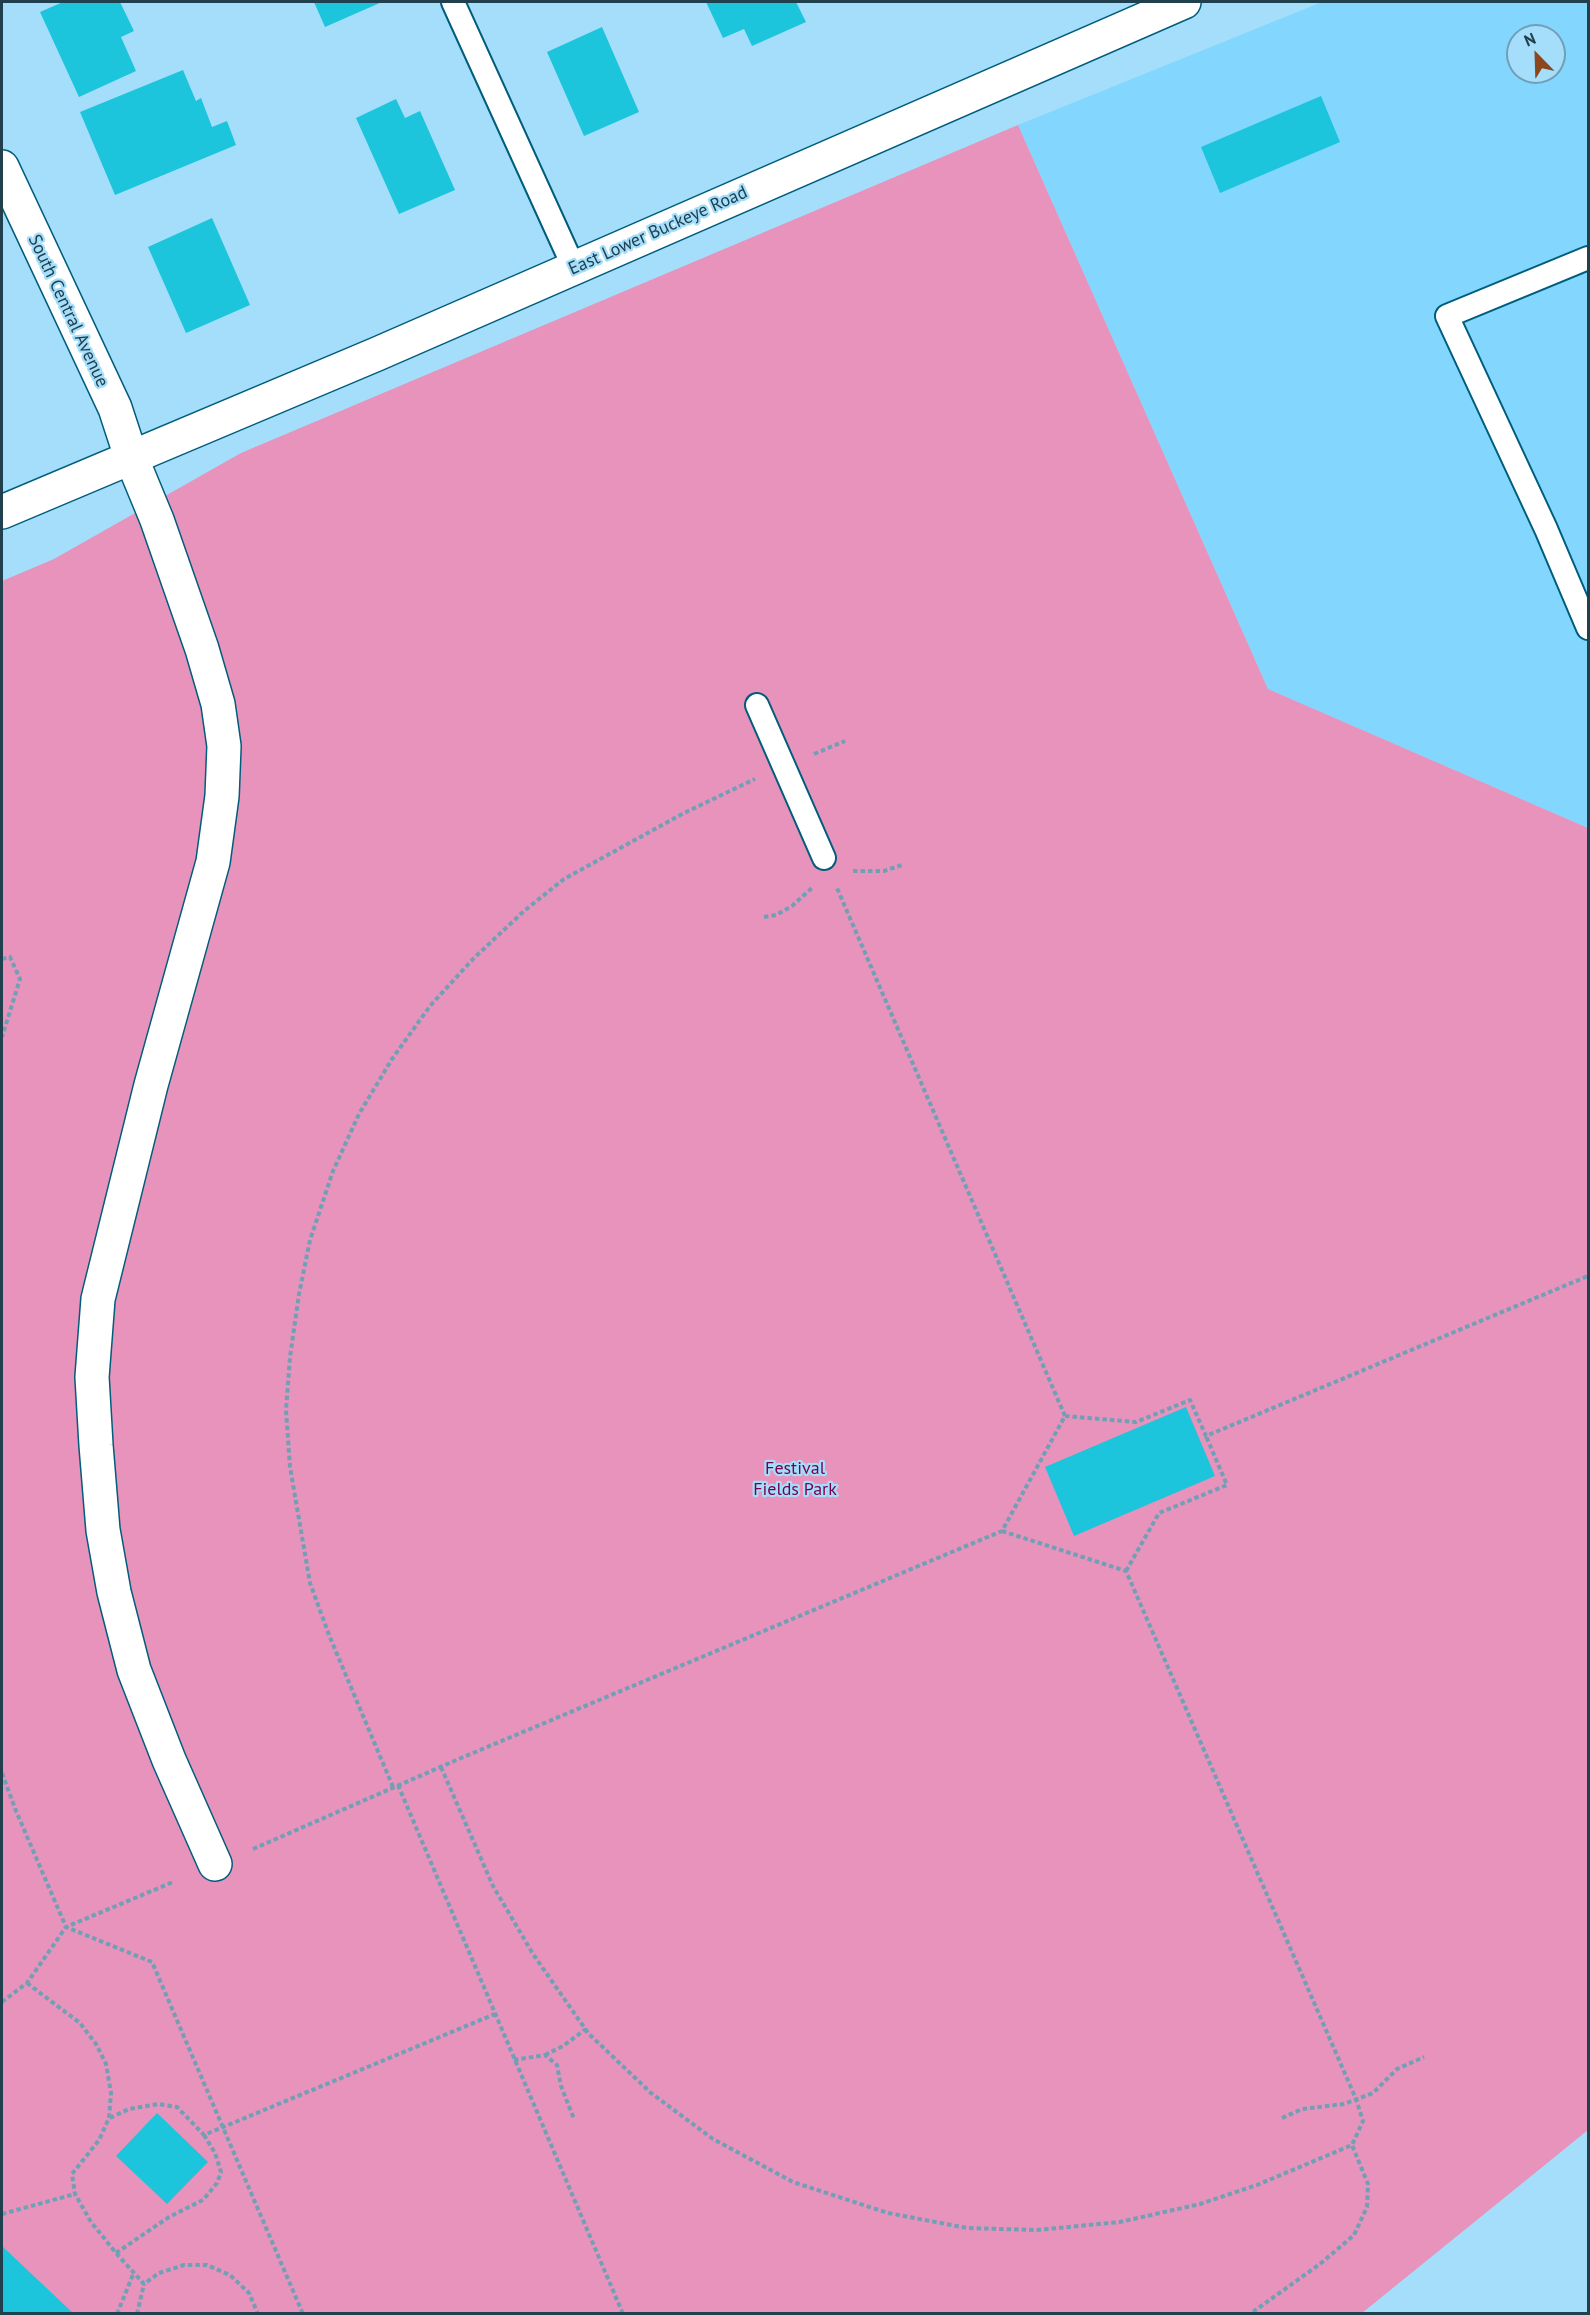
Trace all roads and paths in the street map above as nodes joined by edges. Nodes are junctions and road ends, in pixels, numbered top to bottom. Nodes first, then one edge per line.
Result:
1 (453, 2) edge
2 (1184, 2) edge
3 (2, 166) edge
4 (1588, 258) edge
5 (574, 268) junction
6 (131, 457) junction
7 (2, 512) edge
8 (1588, 628) edge
9 (758, 705) dead end
10 (845, 741) dead end
11 (785, 766) junction
12 (824, 858) joint
13 (2, 959) edge
14 (2, 1037) edge
15 (1588, 1276) edge
16 (1065, 1416) junction
17 (1206, 1436) junction
18 (1002, 1531) junction
19 (1126, 1571) junction
20 (441, 1767) junction
21 (2, 1773) edge
22 (396, 1786) junction
23 (252, 1849) dead end
24 (215, 1864) dead end
25 (173, 1882) dead end
26 (66, 1927) junction
27 (27, 1983) junction
28 (2, 2002) edge
29 (495, 2014) junction
30 (586, 2029) junction
31 (544, 2055) junction
32 (1424, 2056) dead end
33 (514, 2060) junction
34 (1356, 2099) junction
35 (109, 2118) junction
36 (1282, 2118) dead end
37 (574, 2119) dead end
38 (223, 2127) junction
39 (204, 2135) junction
40 (1352, 2145) junction
41 (75, 2194) junction
42 (2, 2214) edge
43 (116, 2253) junction
44 (134, 2272) junction
45 (144, 2284) junction
46 (117, 2313) edge
47 (137, 2313) edge
48 (258, 2313) edge
49 (303, 2313) edge
50 (623, 2313) edge
51 (1250, 2313) edge

1 - 5 lane
2 - 5 street, East Lower Buckeye Road
3 - 6 street, South Central Avenue
4 - 8 lane
5 - 6 street, East Lower Buckeye Road
6 - 7 street, East Lower Buckeye Road
6 - 24 street, South Central Avenue
9 - 11 lane
10 - 11 path
11 - 12 lane
11 - 22 path
12 - 16 path
13 - 14 path
15 - 17 path
16 - 17 path
16 - 18 path
17 - 19 path
18 - 19 path
18 - 20 path
19 - 34 path
20 - 22 path
20 - 30 path
21 - 26 path
22 - 23 path
22 - 29 path
25 - 26 path
26 - 27 path
26 - 38 path
27 - 28 path
27 - 35 path
29 - 33 path
29 - 38 path
30 - 31 path
30 - 40 path
31 - 33 path
31 - 37 path
32 - 34 path
33 - 50 path
34 - 36 path
34 - 40 path
35 - 39 path
35 - 41 path
38 - 39 path
38 - 49 path
39 - 43 path
40 - 51 path
41 - 42 path
41 - 43 path
43 - 44 path
44 - 45 path
44 - 46 path
45 - 47 path
45 - 48 path

